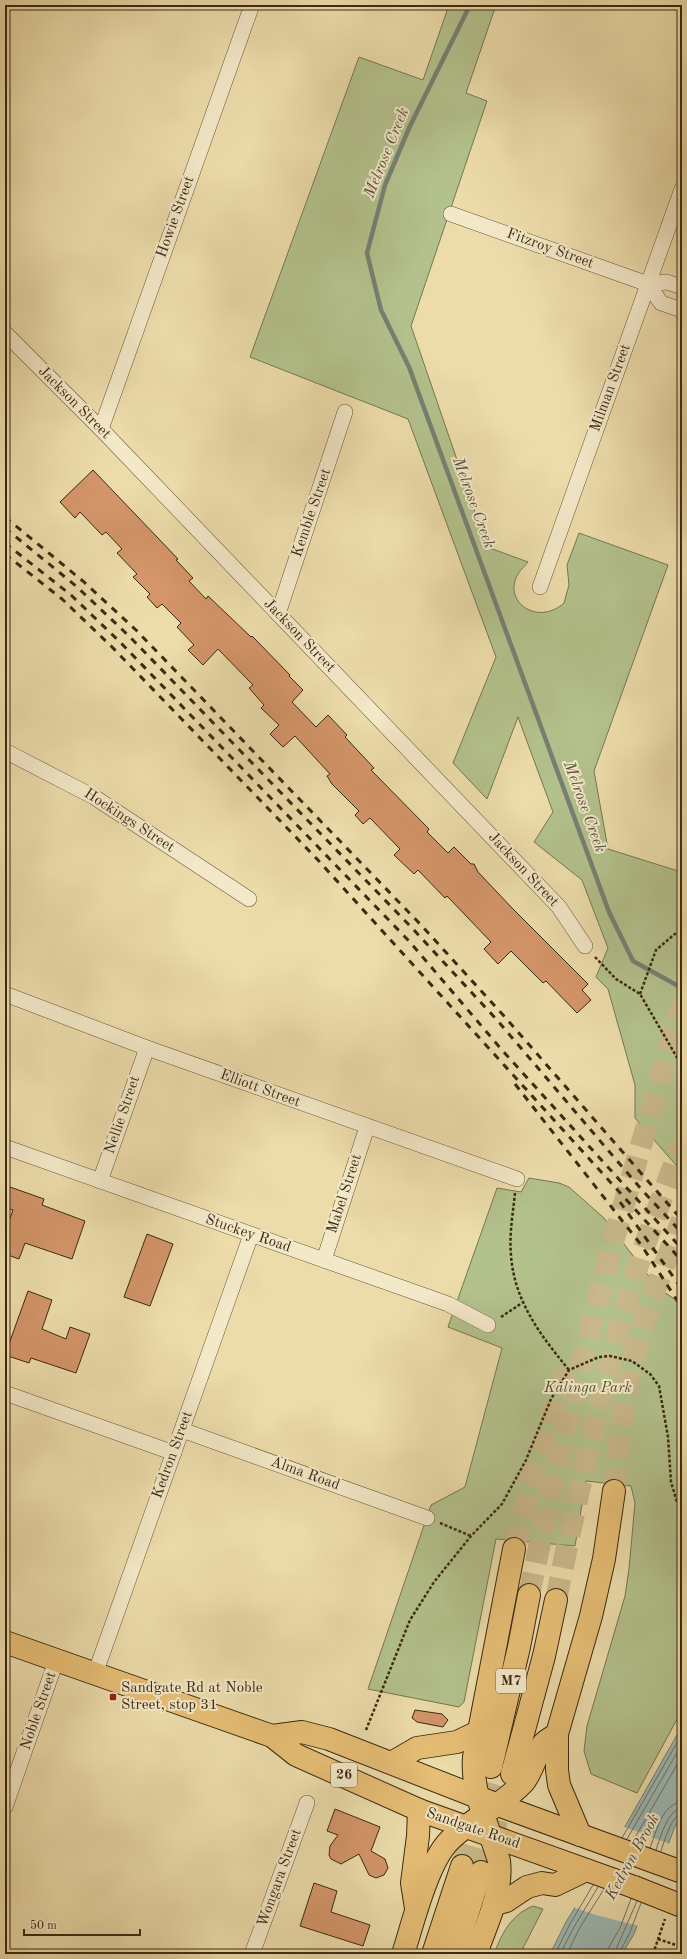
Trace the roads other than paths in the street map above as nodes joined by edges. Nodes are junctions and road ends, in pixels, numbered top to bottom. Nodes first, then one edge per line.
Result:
1 (252, 5) edge
2 (682, 189) edge
3 (451, 214) dead end
4 (648, 284) junction
5 (682, 287) edge
6 (682, 310) edge
7 (5, 334) edge
8 (346, 412) dead end
9 (101, 429) junction
10 (540, 587) dead end
11 (278, 614) junction
12 (6, 753) edge
13 (249, 899) dead end
14 (585, 946) road end
15 (5, 994) edge
16 (146, 1048) junction
17 (367, 1127) junction
18 (5, 1147) edge
19 (516, 1179) road end
20 (100, 1181) junction
21 (251, 1235) junction
22 (324, 1260) junction
23 (488, 1325) road end
24 (5, 1393) edge
25 (182, 1430) junction
26 (174, 1453) junction
27 (614, 1491) tunnel mouth
28 (427, 1518) road end
29 (514, 1549) tunnel mouth
30 (529, 1595) tunnel mouth
31 (556, 1600) tunnel mouth
32 (5, 1642) edge
33 (56, 1661) junction
34 (95, 1674) junction
35 (478, 1732) junction
36 (557, 1734) junction
37 (272, 1736) junction
38 (393, 1762) junction
39 (491, 1767) tunnel mouth
40 (512, 1774) tunnel mouth
41 (307, 1803) dead end
42 (5, 1807) edge
43 (419, 1810) junction
44 (483, 1816) junction
45 (588, 1838) junction
46 (586, 1870) junction
47 (682, 1872) edge
48 (494, 1904) junction
49 (682, 1906) edge
50 (417, 1913) junction
51 (252, 1954) edge
52 (403, 1954) edge
53 (433, 1954) edge
54 (454, 1954) edge
55 (476, 1954) edge

1 - 9 street, Howie Street
2 - 4 street, Milman Street
3 - 4 street, Fitzroy Street
4 - 5 street, Fitzroy Street
4 - 6 street
4 - 10 street, Milman Street
7 - 9 street, Jackson Street
8 - 11 street, Kemble Street
9 - 11 street, Jackson Street
11 - 14 street, Jackson Street
12 - 13 street, Hockings Street
15 - 16 street, Elliott Street
16 - 17 street, Elliott Street
16 - 20 street, Nellie Street
17 - 19 street, Elliott Street
17 - 22 street, Mabel Street
18 - 20 street, Stuckey Road
20 - 21 street, Stuckey Road
21 - 22 street, Stuckey Road
21 - 25 street, Kedron Street
22 - 23 street, Stuckey Road
24 - 26 street
25 - 26 street, Kedron Street
25 - 28 street, Alma Road
26 - 34 street, Kedron Street
27 - 36 highway
29 - 35 highway
30 - 39 highway, M7
31 - 40 highway, M7
32 - 33 highway, Sandgate Road / 26
33 - 34 highway, Sandgate Road / 26
33 - 42 street, Noble Street
34 - 37 highway, Sandgate Road / 26
35 - 38 highway
35 - 44 highway
36 - 44 highway
36 - 45 highway
37 - 38 highway, Sandgate Road / 26
37 - 43 highway, Sandgate Road / 26
38 - 44 highway, Sandgate Road / 26
41 - 51 street, Wongara Street
43 - 44 highway, Sandgate Road / 26
43 - 50 highway
44 - 45 highway, Sandgate Road / 26
44 - 46 highway, Sandgate Road / 26
44 - 48 highway
44 - 50 highway
45 - 47 highway, Sandgate Road / 26
46 - 48 highway
46 - 49 highway, Sandgate Road / 26, bridge
48 - 55 highway
50 - 52 highway
53 - 54 highway

